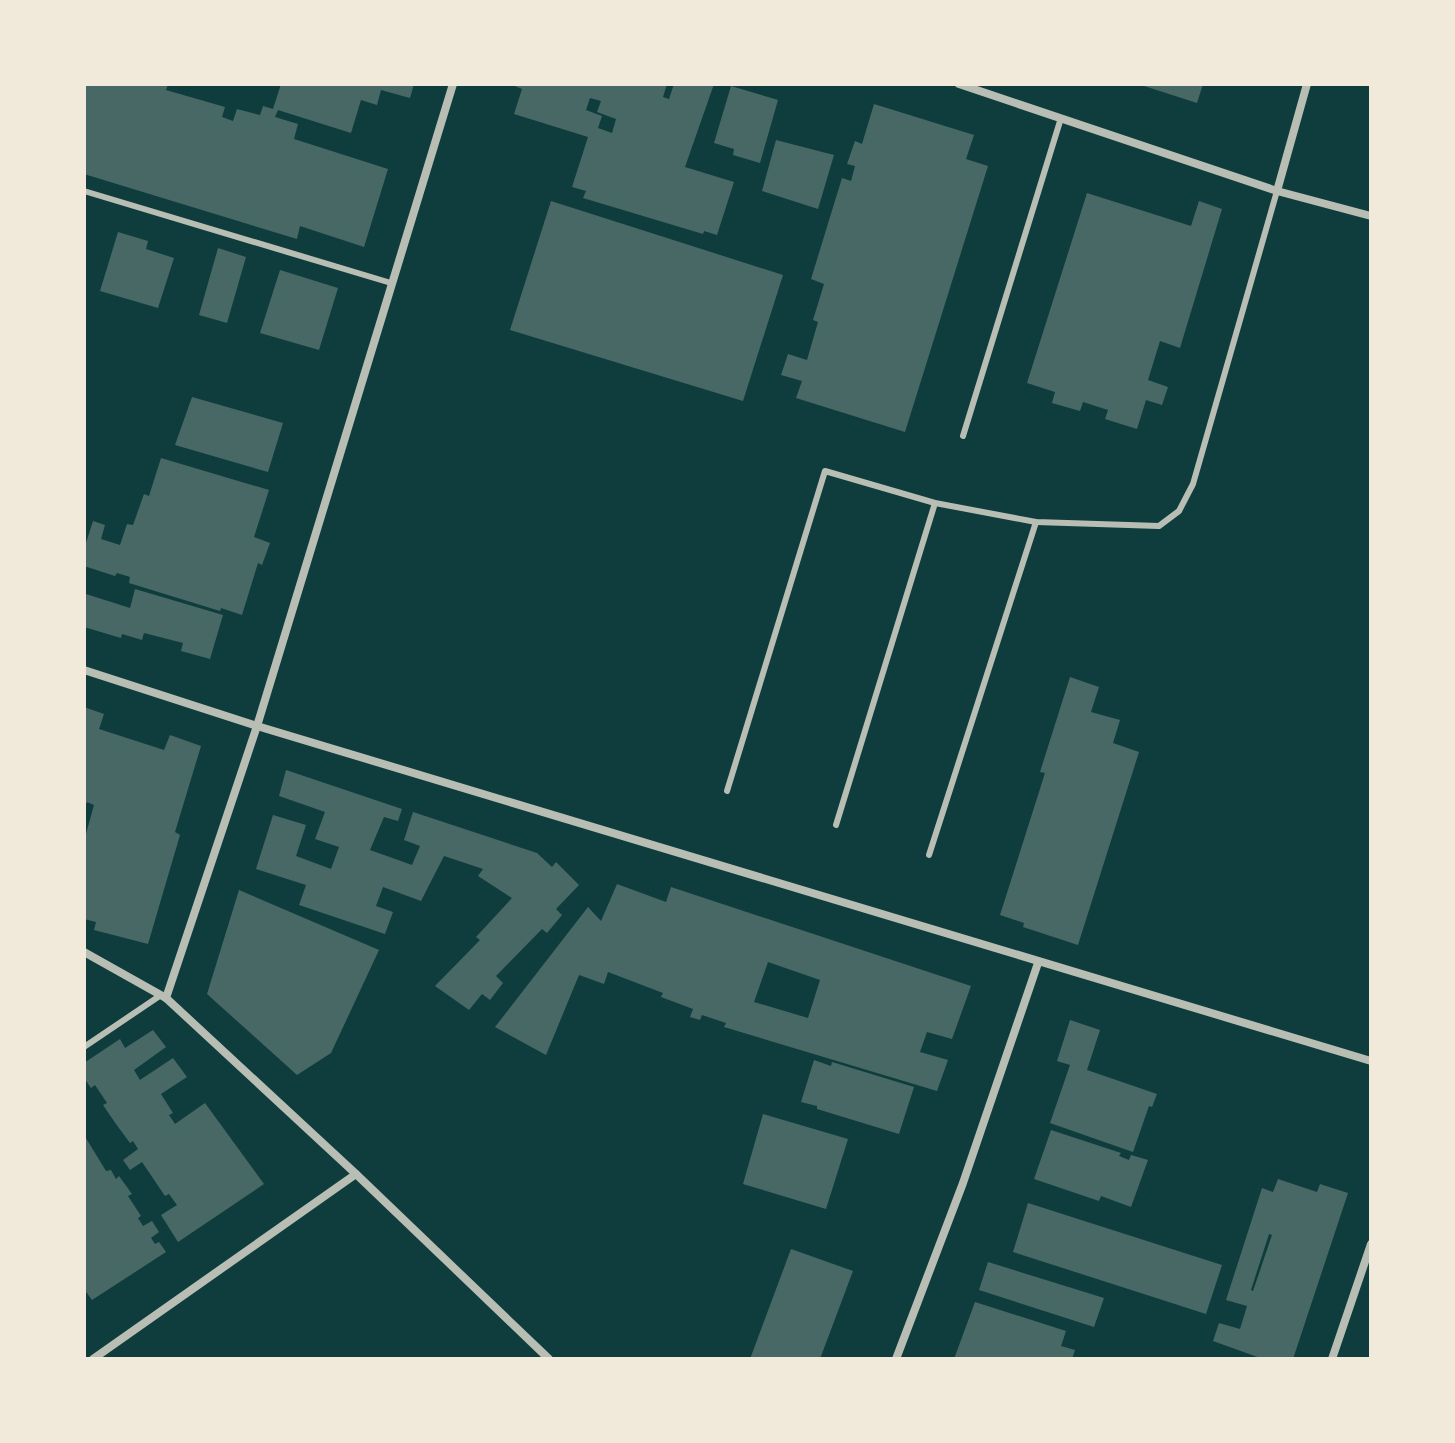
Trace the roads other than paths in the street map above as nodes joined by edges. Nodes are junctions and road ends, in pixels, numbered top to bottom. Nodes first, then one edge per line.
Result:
1 (453, 84) edge
2 (959, 84) edge
3 (1307, 84) edge
4 (1061, 118) junction
5 (84, 191) edge
6 (1277, 191) junction
7 (1371, 216) edge
8 (391, 283) junction
9 (963, 436) dead end
10 (935, 503) junction
11 (1036, 522) junction
12 (84, 670) edge
13 (257, 726) junction
14 (727, 791) dead end
15 (836, 825) dead end
16 (929, 855) dead end
17 (84, 952) edge
18 (1038, 963) junction
19 (163, 996) junction
20 (84, 1047) edge
21 (1371, 1061) edge
22 (356, 1174) junction
23 (1371, 1244) edge
24 (93, 1359) edge
25 (549, 1359) edge
26 (896, 1359) edge
27 (1332, 1359) edge

1 - 8 street
2 - 4 street
3 - 6 street
4 - 6 street
4 - 9 lane
5 - 8 lane
6 - 7 street
6 - 11 lane
8 - 13 street
10 - 11 lane
10 - 14 lane
10 - 15 lane
11 - 16 lane
12 - 13 street
13 - 18 street
13 - 19 street
17 - 19 street
18 - 21 street
18 - 26 street
19 - 20 lane
19 - 22 street
22 - 24 street
22 - 25 street
23 - 27 street

